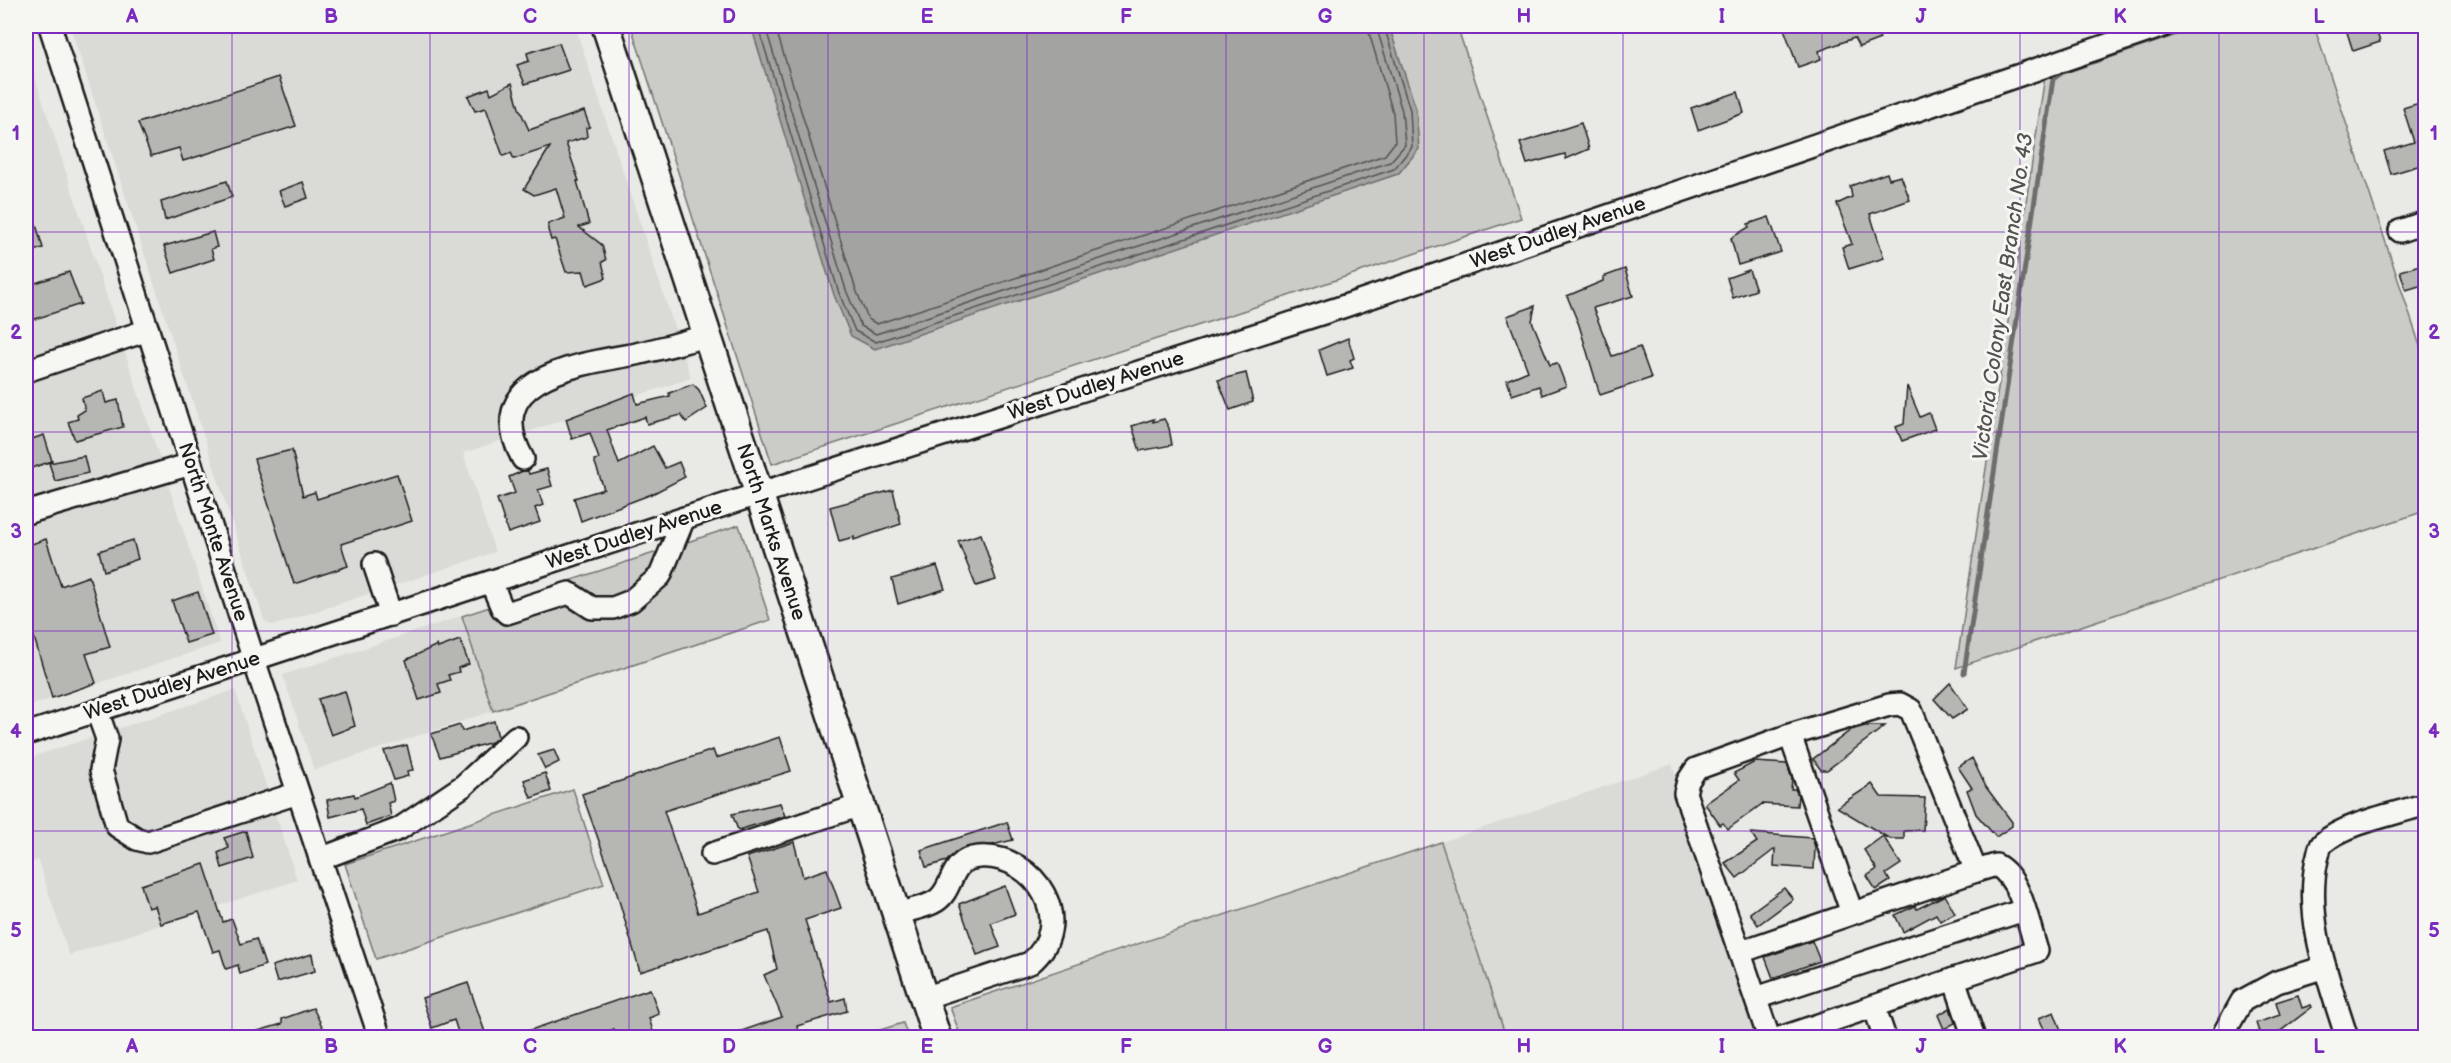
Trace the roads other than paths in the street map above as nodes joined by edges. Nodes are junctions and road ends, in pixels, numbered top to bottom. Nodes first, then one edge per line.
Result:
1 (50, 26) edge
2 (606, 26) edge
3 (2163, 26) edge
4 (2426, 222) edge
5 (2400, 231) dead end
6 (148, 330) junction
7 (707, 336) junction
8 (26, 371) edge
9 (523, 459) dead end
10 (191, 464) junction
11 (758, 494) junction
12 (26, 513) edge
13 (684, 518) junction
14 (374, 564) dead end
15 (491, 582) junction
16 (391, 615) junction
17 (254, 660) junction
18 (97, 711) junction
19 (27, 727) edge
20 (1790, 735) junction
21 (516, 737) dead end
22 (298, 793) junction
23 (2426, 804) edge
24 (861, 805) junction
25 (712, 854) dead end
26 (320, 859) junction
27 (1976, 871) junction
28 (2024, 910) junction
29 (896, 914) junction
30 (1852, 914) junction
31 (1740, 952) junction
32 (2325, 967) junction
33 (1954, 979) junction
34 (924, 998) junction
35 (1756, 998) junction
36 (1874, 1006) junction
37 (380, 1038) edge
38 (937, 1038) edge
39 (1770, 1038) edge
40 (1780, 1038) edge
41 (1886, 1038) edge
42 (1974, 1038) edge
43 (2224, 1038) edge
44 (2347, 1038) edge

1 - 6 street, North Monte Avenue
2 - 7 main road, North Marks Avenue
3 - 11 street, West Dudley Avenue
4 - 5 street
6 - 8 street
6 - 10 street, North Monte Avenue
7 - 9 street
7 - 11 main road, North Marks Avenue
10 - 12 street
10 - 17 street, North Monte Avenue
11 - 13 street, West Dudley Avenue
11 - 24 main road, North Marks Avenue
13 - 15 street, West Dudley Avenue
13 - 15 street
14 - 16 street
15 - 16 street, West Dudley Avenue
16 - 17 street, West Dudley Avenue
17 - 18 street, West Dudley Avenue
17 - 22 street, North Monte Avenue
18 - 19 street, West Dudley Avenue
18 - 22 street
20 - 27 street
20 - 30 street
20 - 31 street
21 - 26 street
22 - 26 street, North Monte Avenue
23 - 32 street
24 - 25 street
24 - 29 main road, North Marks Avenue
26 - 37 street, North Monte Avenue
27 - 28 street
27 - 30 street
28 - 33 street
28 - 35 street
29 - 34 main road, North Marks Avenue
29 - 34 street
30 - 31 street
31 - 35 street
32 - 43 street
32 - 44 street
33 - 36 street
33 - 42 street
34 - 38 main road, North Marks Avenue
35 - 39 street
36 - 40 street
36 - 41 street

